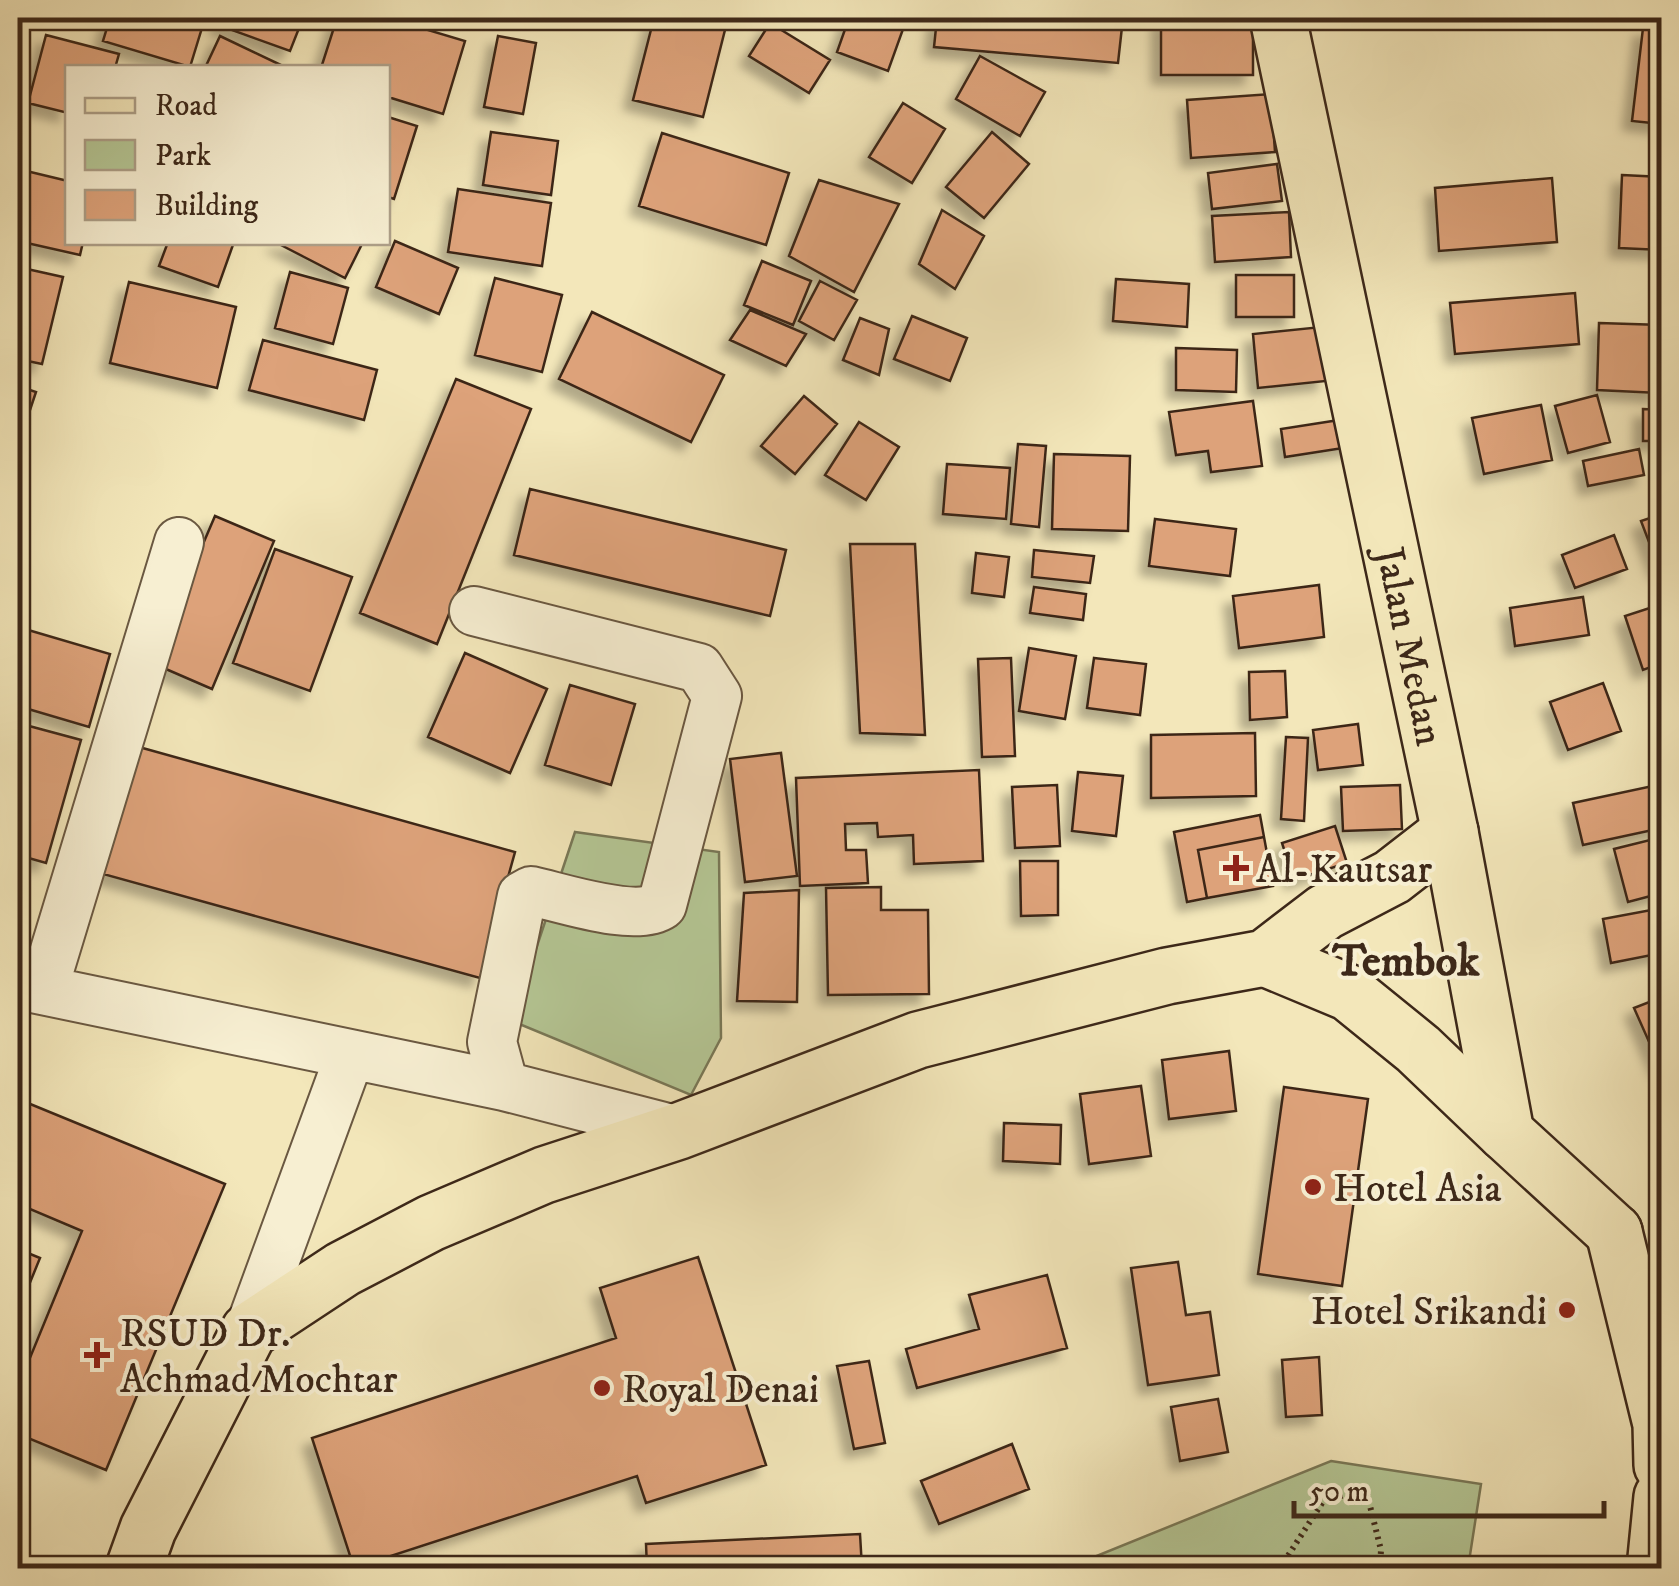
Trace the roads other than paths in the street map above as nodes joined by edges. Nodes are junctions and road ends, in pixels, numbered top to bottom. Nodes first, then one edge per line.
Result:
1 (1278, 18) edge
2 (179, 542) dead end
3 (474, 611) dead end
4 (1450, 832) junction
5 (1265, 958) junction
6 (30, 987) edge
7 (350, 1055) junction
8 (504, 1086) junction
9 (680, 1131) junction
10 (1506, 1133) junction
11 (1638, 1236) edge
12 (249, 1332) junction
13 (1662, 1465) edge
14 (1662, 1497) edge
15 (134, 1568) edge
16 (1655, 1568) edge

1 - 4 main road, Jalan Medan
2 - 6 street
3 - 8 street
4 - 5 main road
4 - 10 main road, Jalan Medan
5 - 9 main road
5 - 10 main road
6 - 7 street
7 - 8 street
7 - 12 street
8 - 9 street
9 - 12 main road
10 - 11 main road
11 - 13 main road
12 - 15 main road
14 - 16 main road

